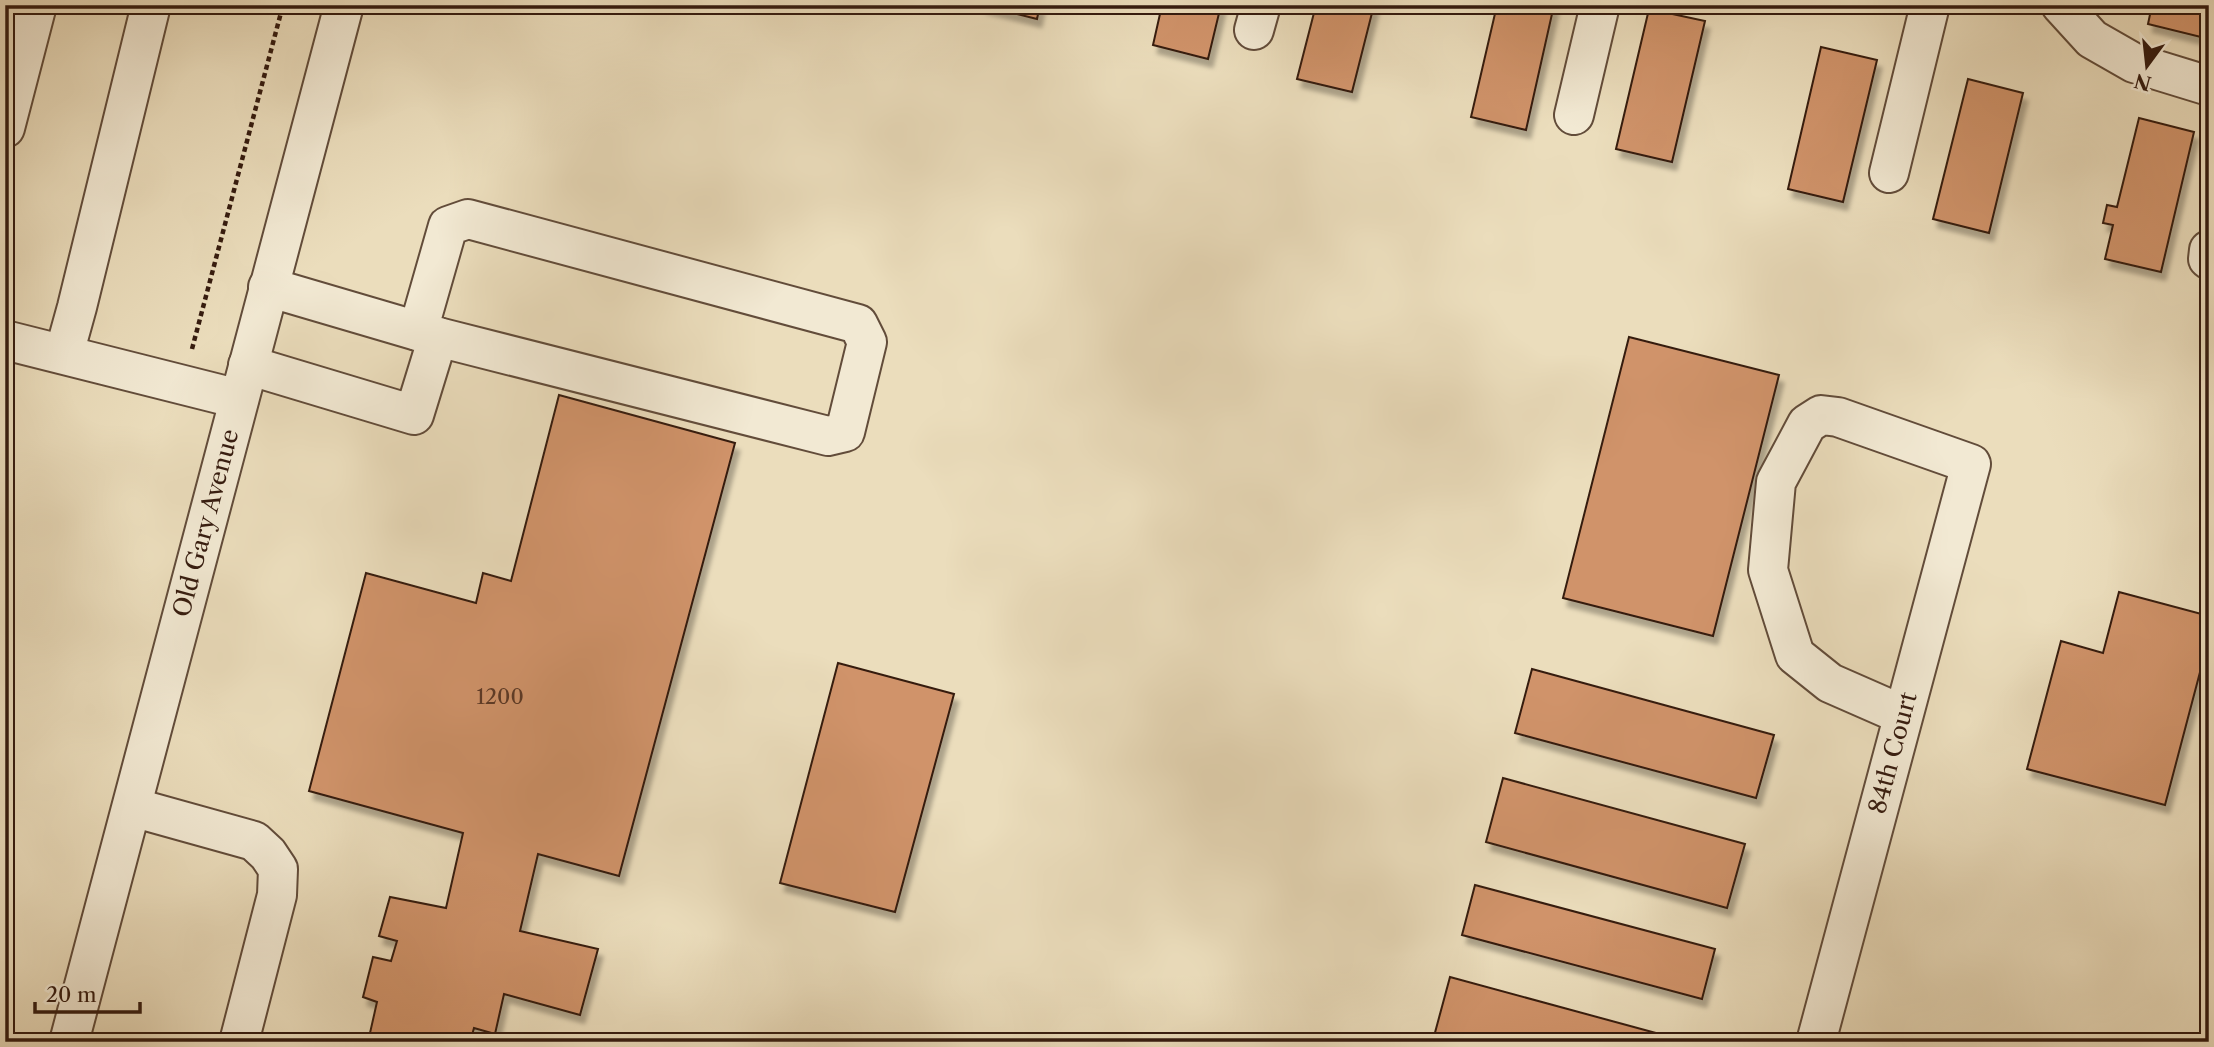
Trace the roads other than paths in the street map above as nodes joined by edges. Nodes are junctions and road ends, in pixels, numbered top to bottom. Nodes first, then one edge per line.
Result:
1 (37, 5) edge
2 (151, 5) edge
3 (344, 5) edge
4 (1600, 5) edge
5 (1930, 5) edge
6 (2061, 5) edge
7 (2209, 86) edge
8 (1574, 115) dead end
9 (5, 128) edge
10 (1889, 173) dead end
11 (268, 287) junction
12 (428, 334) junction
13 (5, 340) edge
14 (64, 354) junction
15 (243, 382) junction
16 (1903, 715) junction
17 (132, 807) junction
18 (69, 1042) edge
19 (239, 1042) edge
20 (1816, 1042) edge

1 - 9 street
2 - 14 street
3 - 11 street, Old Gary Avenue
4 - 8 street
5 - 10 street
6 - 7 street
11 - 12 street
11 - 15 street, Old Gary Avenue
12 - 12 street
12 - 15 street
13 - 14 street
14 - 15 street
15 - 17 street, Old Gary Avenue
16 - 16 street, 84th Court
16 - 20 street, 84th Court
17 - 18 street, Old Gary Avenue
17 - 19 street

